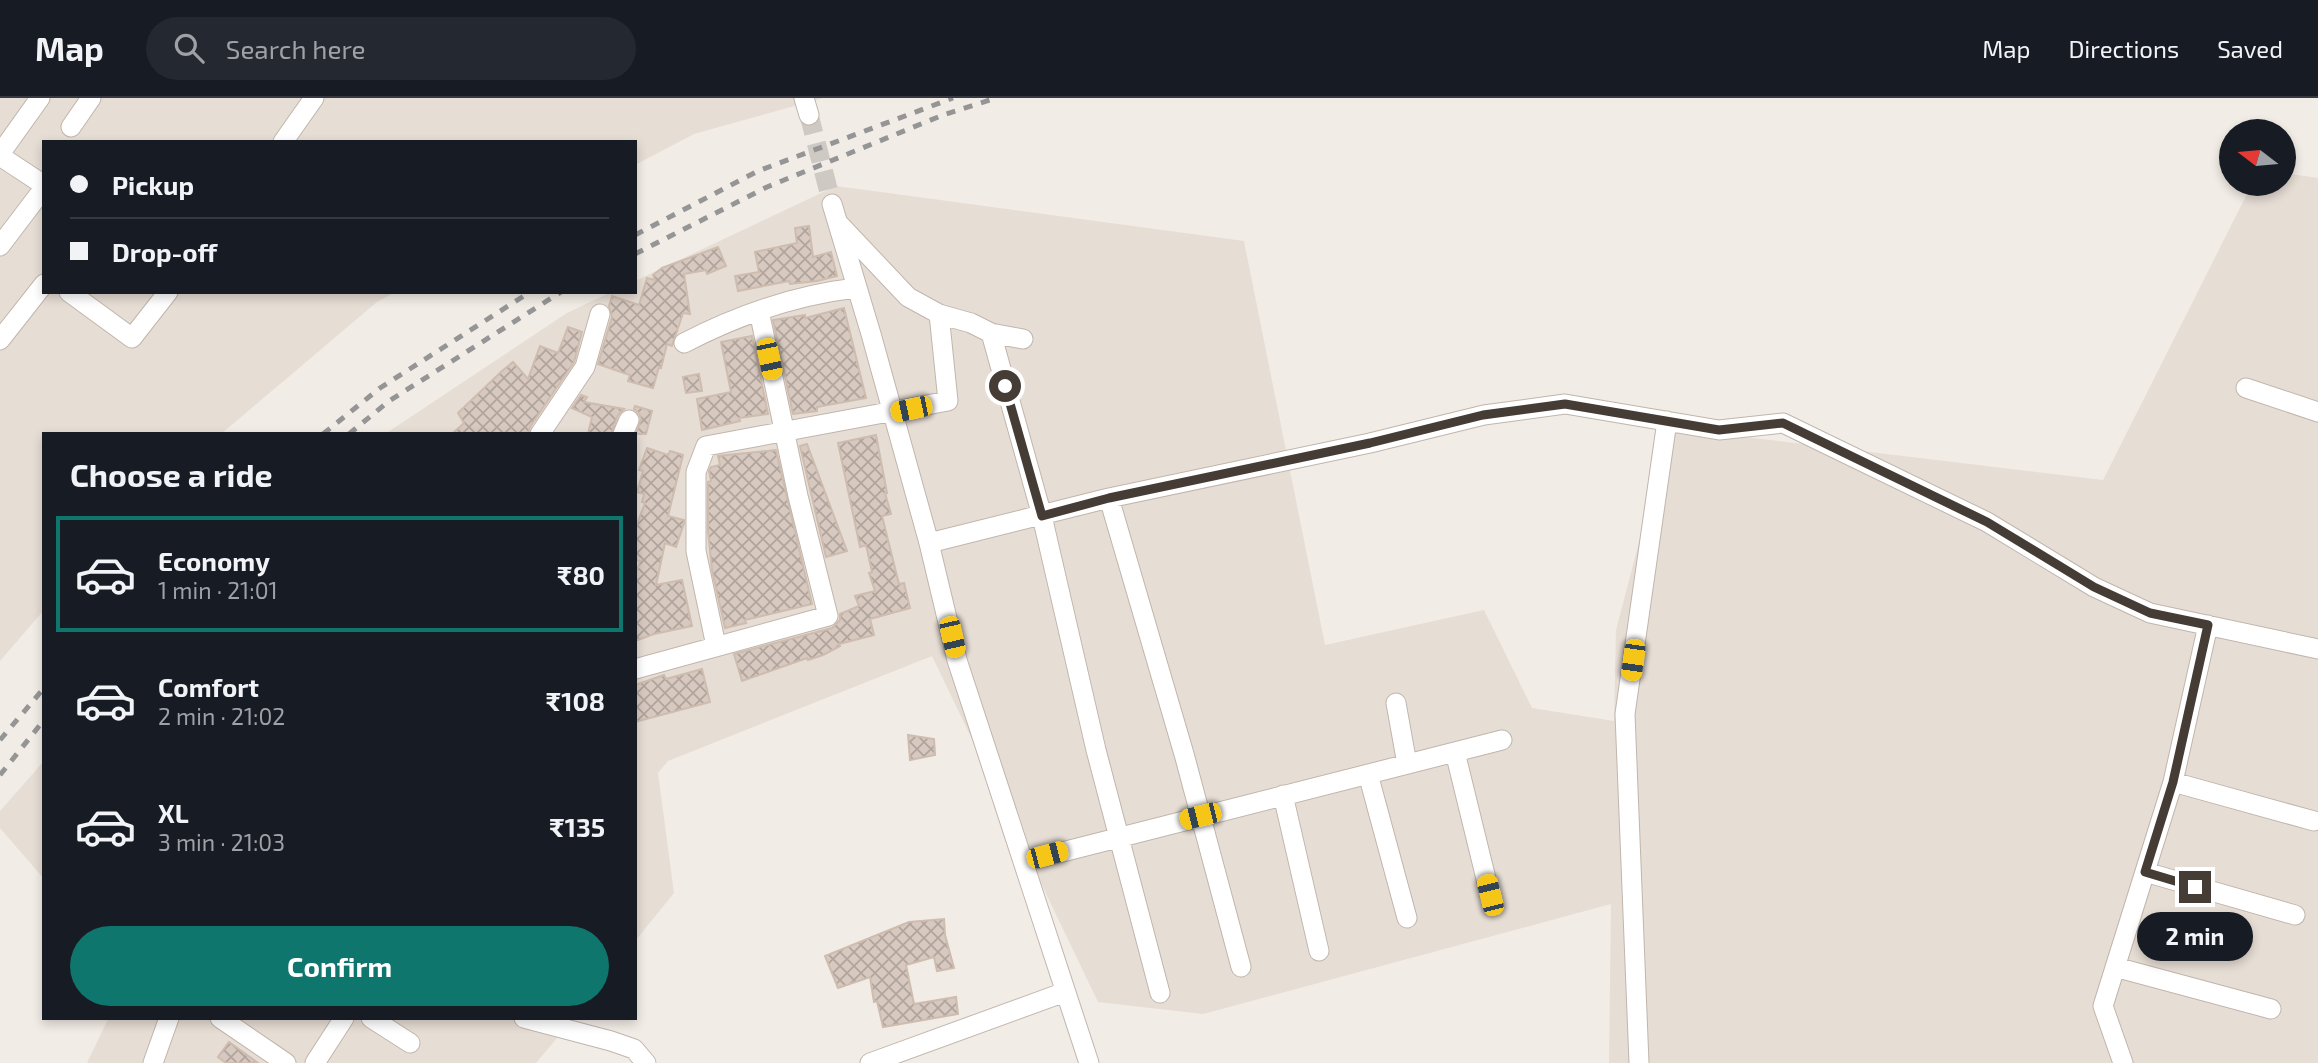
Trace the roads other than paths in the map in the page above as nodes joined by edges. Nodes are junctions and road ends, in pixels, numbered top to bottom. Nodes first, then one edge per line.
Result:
1 (40, 98) edge
2 (90, 98) edge
3 (314, 98) edge
4 (71, 127) dead end
5 (284, 140) edge
6 (0, 155) edge
7 (42, 185) edge
8 (42, 189) edge
9 (0, 246) edge
10 (42, 287) edge
11 (856, 288) junction
12 (72, 294) edge
13 (166, 294) edge
14 (759, 311) junction
15 (600, 314) dead end
16 (939, 314) junction
17 (991, 333) junction
18 (1023, 339) dead end
19 (0, 340) edge
20 (684, 343) dead end
21 (2246, 388) dead end
22 (2318, 412) edge
23 (893, 413) junction
24 (1667, 421) junction
25 (784, 431) junction
26 (541, 432) edge
27 (1109, 498) junction
28 (1042, 516) junction
29 (929, 544) junction
30 (2208, 625) junction
31 (716, 646) junction
32 (2318, 649) edge
33 (637, 668) edge
34 (1396, 703) dead end
35 (1502, 740) dead end
36 (1454, 752) junction
37 (1407, 764) junction
38 (1368, 774) junction
39 (2173, 782) junction
40 (1283, 795) junction
41 (1200, 816) junction
42 (2314, 821) dead end
43 (1119, 837) junction
44 (1023, 862) junction
45 (2145, 872) junction
46 (1490, 895) dead end
47 (2295, 915) dead end
48 (1406, 918) dead end
49 (1319, 951) dead end
50 (1241, 967) dead end
51 (2115, 967) junction
52 (1065, 992) junction
53 (1160, 993) dead end
54 (2271, 1009) dead end
55 (168, 1020) edge
56 (223, 1020) edge
57 (343, 1020) edge
58 (375, 1020) edge
59 (532, 1020) edge
60 (410, 1043) dead end
61 (153, 1063) edge
62 (286, 1063) edge
63 (315, 1063) edge
64 (646, 1063) edge
65 (870, 1063) edge
66 (1089, 1063) edge
67 (1639, 1063) edge
68 (2123, 1063) edge

1 - 6 street
2 - 4 street
3 - 5 street
6 - 7 street
8 - 9 street
10 - 19 street
11 - 14 street
11 - 16 street
11 - 23 street
12 - 13 street
14 - 20 street
14 - 25 street
15 - 26 street
16 - 17 street
16 - 23 street
17 - 18 street
17 - 28 street
21 - 22 street
23 - 25 street
23 - 29 street
24 - 27 street
24 - 30 street
24 - 67 street
25 - 31 street
25 - 31 street
27 - 28 street
27 - 41 street
28 - 29 street
28 - 43 street
29 - 44 street
30 - 32 street
30 - 39 street
31 - 33 street
34 - 37 street
35 - 36 street
36 - 37 street
36 - 46 street
37 - 38 street
38 - 40 street
38 - 48 street
39 - 42 street
39 - 45 street
40 - 41 street
40 - 49 street
41 - 43 street
41 - 50 street
43 - 44 street
43 - 53 street
44 - 52 street
45 - 47 street
45 - 51 street
51 - 54 street
51 - 68 street
52 - 65 street
52 - 66 street
55 - 61 street
56 - 62 street
57 - 63 street
58 - 60 street
59 - 64 street

